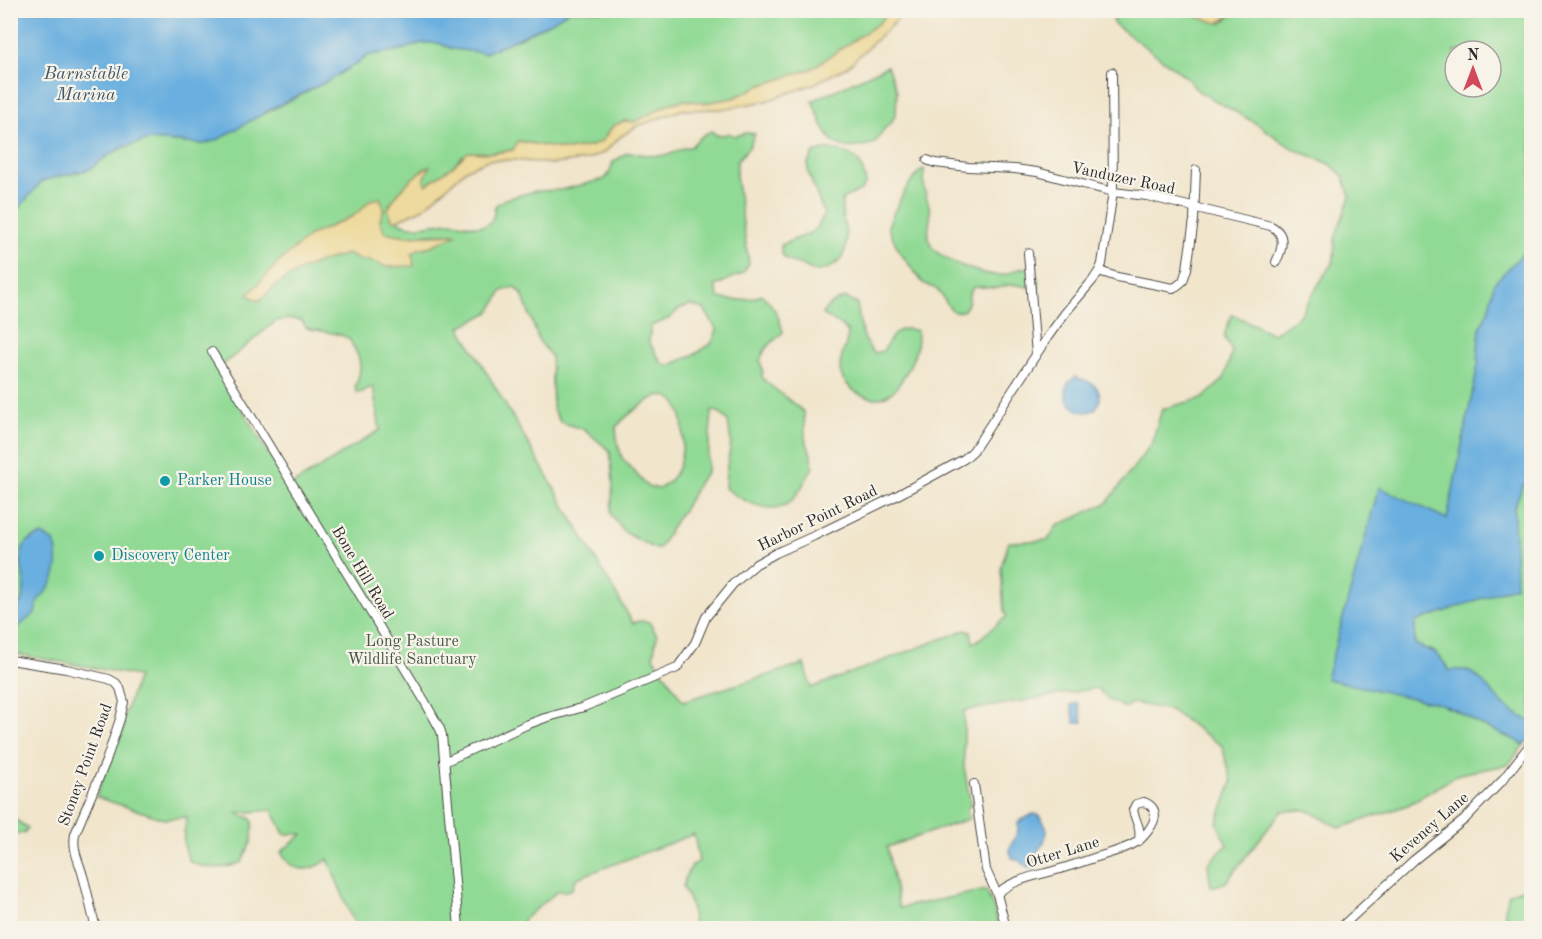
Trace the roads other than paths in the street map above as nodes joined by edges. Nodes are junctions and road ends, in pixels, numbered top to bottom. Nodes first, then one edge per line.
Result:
1 (1112, 72) dead end
2 (927, 160) dead end
3 (1196, 170) dead end
4 (1113, 192) junction
5 (1194, 208) junction
6 (1028, 253) dead end
7 (1276, 262) dead end
8 (1099, 271) junction
9 (212, 352) dead end
10 (1036, 355) junction
11 (10, 660) edge
12 (1532, 742) edge
13 (444, 762) junction
14 (974, 784) dead end
15 (1139, 841) junction
16 (997, 894) junction
17 (96, 928) edge
18 (459, 928) edge
19 (1006, 928) edge
20 (1340, 928) edge

1 - 4 street
2 - 4 street, Vanduzer Road
3 - 5 street
4 - 5 street, Vanduzer Road
4 - 8 street
5 - 7 street, Vanduzer Road
5 - 8 street
6 - 10 street
8 - 10 street, Harbor Point Road
9 - 13 street, Bone Hill Road
10 - 13 street, Harbor Point Road
11 - 17 street, Stoney Point Road
12 - 20 street, Keveney Lane
13 - 18 street, Bone Hill Road
14 - 16 street
15 - 15 street
15 - 16 street, Otter Lane
16 - 19 street

